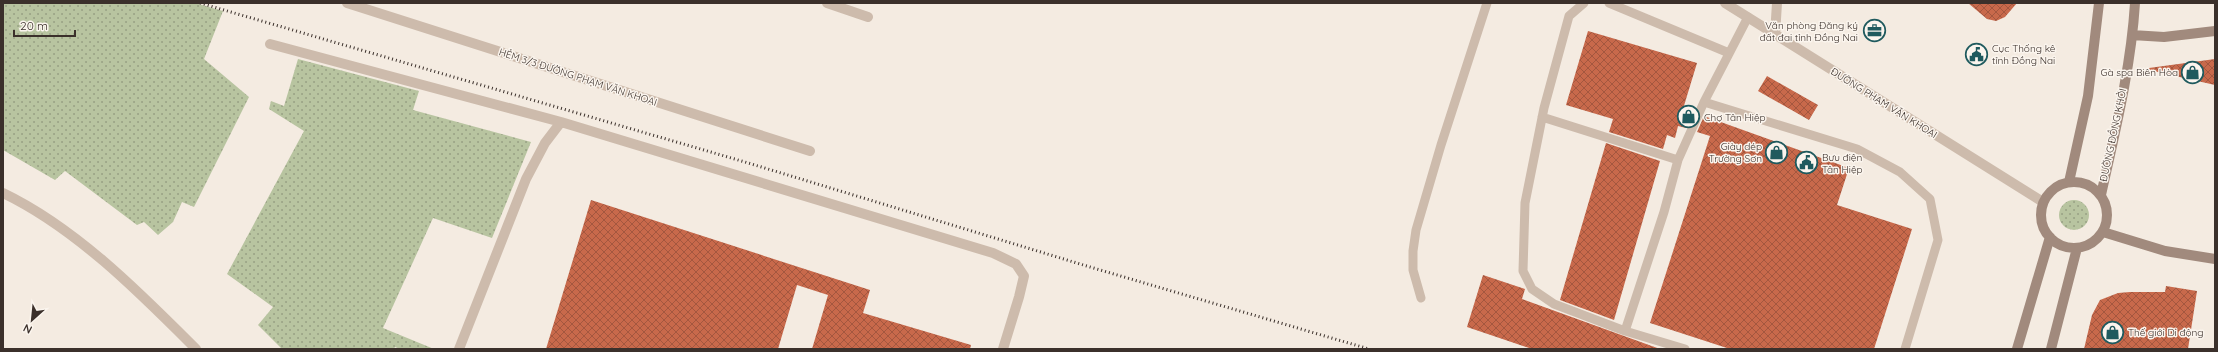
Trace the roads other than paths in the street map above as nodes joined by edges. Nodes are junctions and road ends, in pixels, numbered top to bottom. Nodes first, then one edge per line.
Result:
1 (347, 3) edge
2 (827, 3) edge
3 (1487, 3) edge
4 (1584, 3) edge
5 (1609, 3) edge
6 (1725, 3) edge
7 (1777, 3) edge
8 (2099, 3) edge
9 (2135, 3) edge
10 (868, 17) dead end
11 (1748, 17) junction
12 (2215, 31) edge
13 (1775, 35) junction
14 (2132, 35) junction
15 (270, 44) dead end
16 (1729, 53) junction
17 (1704, 102) junction
18 (1542, 117) junction
19 (561, 122) junction
20 (810, 151) dead end
21 (1678, 160) junction
22 (2069, 182) junction
23 (3, 193) edge
24 (2101, 195) junction
25 (2043, 202) junction
26 (2104, 232) junction
27 (2050, 237) junction
28 (2077, 248) junction
29 (2215, 259) edge
30 (1421, 298) dead end
31 (1625, 331) junction
32 (196, 349) edge
33 (459, 349) edge
34 (1003, 349) edge
35 (1685, 349) edge
36 (1905, 349) edge
37 (2017, 349) edge
38 (2051, 349) edge

1 - 20 street, HẺM 3/3 ĐƯỜNG PHẠM VĂN KHOAI
2 - 10 street
3 - 30 lane
4 - 18 lane
5 - 16 lane
6 - 11 street, ĐƯỜNG PHẠM VĂN KHOAI
7 - 13 street
8 - 22 main road
9 - 14 main road, ĐƯỜNG ĐỒNG KHỞI
11 - 13 street, ĐƯỜNG PHẠM VĂN KHOAI
11 - 16 lane
12 - 14 main road
13 - 25 street, ĐƯỜNG PHẠM VĂN KHOAI
14 - 24 main road, ĐƯỜNG ĐỒNG KHỞI
15 - 19 street
16 - 17 lane
17 - 21 lane
17 - 36 lane
18 - 21 lane
18 - 31 lane
19 - 33 street
19 - 34 street
21 - 31 lane
22 - 24 main road
22 - 25 main road
23 - 32 street
24 - 26 main road
25 - 27 main road
26 - 28 main road
26 - 29 main road
27 - 28 main road
27 - 37 main road
28 - 38 main road
31 - 35 lane

